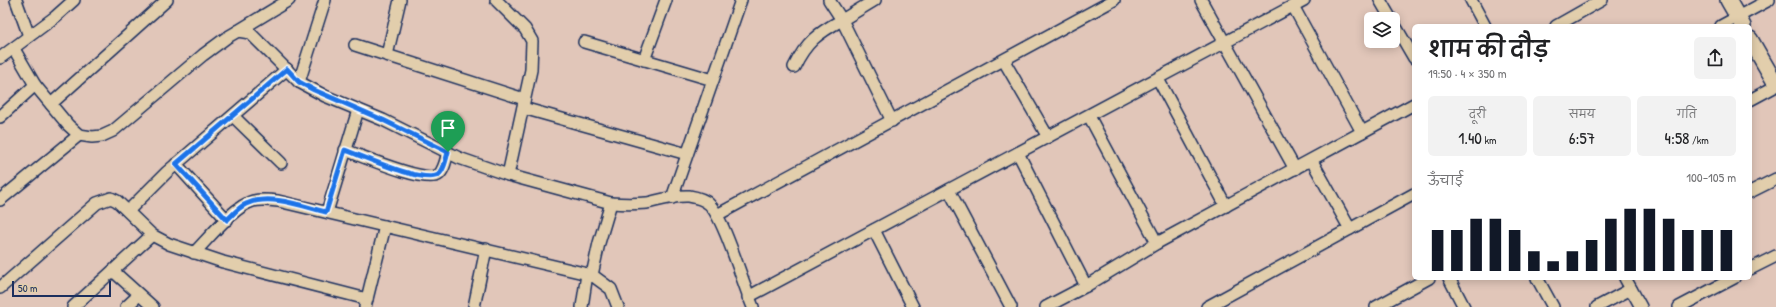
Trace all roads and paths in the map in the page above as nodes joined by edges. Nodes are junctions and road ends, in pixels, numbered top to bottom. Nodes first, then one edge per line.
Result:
1 (16, 0) edge
2 (74, 0) edge
3 (167, 0) edge
4 (289, 0) edge
5 (325, 0) edge
6 (400, 0) edge
7 (496, 0) edge
8 (666, 0) edge
9 (741, 0) edge
10 (829, 0) edge
11 (875, 0) edge
12 (1114, 0) edge
13 (1201, 0) edge
14 (1304, 0) edge
15 (1380, 0) edge
16 (1471, 0) edge
17 (1602, 0) edge
18 (1728, 0) edge
19 (1769, 0) edge
20 (1293, 6) junction
21 (1387, 12) edge
22 (842, 20) junction
23 (1740, 21) edge
24 (1484, 24) edge
25 (1560, 24) edge
26 (1729, 24) edge
27 (238, 31) junction
28 (1400, 34) edge
29 (29, 36) junction
30 (584, 42) dead end
31 (1752, 43) edge
32 (1225, 44) junction
33 (355, 45) dead end
34 (14, 49) junction
35 (387, 55) junction
36 (1412, 55) edge
37 (0, 58) edge
38 (644, 60) junction
39 (1004, 61) junction
40 (794, 66) dead end
41 (287, 69) junction
42 (1158, 79) junction
43 (713, 80) junction
44 (299, 82) junction
45 (35, 85) junction
46 (1776, 85) edge
47 (1752, 99) edge
48 (523, 103) junction
49 (51, 104) junction
50 (1412, 105) edge
51 (358, 110) junction
52 (233, 116) junction
53 (1089, 116) junction
54 (0, 117) edge
55 (892, 121) junction
56 (1362, 132) junction
57 (79, 135) junction
58 (1048, 137) junction
59 (345, 150) junction
60 (448, 152) junction
61 (688, 154) junction
62 (1018, 154) junction
63 (1312, 161) junction
64 (281, 163) dead end
65 (176, 164) junction
66 (1295, 169) junction
67 (508, 175) junction
68 (1776, 178) edge
69 (949, 190) junction
70 (1752, 191) edge
71 (1412, 195) edge
72 (672, 198) junction
73 (0, 200) edge
74 (611, 203) junction
75 (1226, 206) junction
76 (128, 211) junction
77 (326, 212) junction
78 (717, 216) junction
79 (227, 220) junction
80 (384, 226) junction
81 (1350, 229) junction
82 (874, 230) junction
83 (152, 235) junction
84 (1157, 243) junction
85 (486, 249) junction
86 (194, 253) junction
87 (1776, 256) edge
88 (1752, 268) edge
89 (113, 271) junction
90 (590, 275) junction
91 (1425, 280) edge
92 (1450, 280) edge
93 (1538, 280) edge
94 (1626, 280) edge
95 (1730, 280) edge
96 (1086, 286) junction
97 (0, 288) edge
98 (1631, 289) junction
99 (139, 295) junction
100 (750, 302) edge
101 (366, 303) edge
102 (1225, 303) edge
103 (73, 307) edge
104 (126, 307) edge
105 (153, 307) edge
106 (474, 307) edge
107 (582, 307) edge
108 (618, 307) edge
109 (913, 307) edge
110 (1011, 307) edge
111 (1046, 307) edge
112 (1207, 307) edge
113 (1376, 307) edge
114 (1464, 307) edge
115 (1553, 307) edge
116 (1597, 307) edge
117 (1641, 307) edge
118 (1679, 307) edge

1 - 29 street
2 - 29 street
3 - 49 street
4 - 27 street
5 - 44 street
6 - 35 street
7 - 48 street
8 - 38 street
9 - 43 street
10 - 22 street
11 - 22 street
12 - 39 street
13 - 32 street
14 - 20 street
15 - 21 street
16 - 24 street
17 - 25 street
18 - 23 street
19 - 23 street
20 - 32 street
20 - 56 street
22 - 40 street
22 - 55 street
23 - 26 street
27 - 41 street
27 - 57 street
28 - 36 street
29 - 34 street
30 - 38 street
31 - 46 street
32 - 42 street
32 - 66 street
33 - 35 street
34 - 37 street
34 - 45 street
35 - 48 street
38 - 43 street
39 - 55 street
39 - 58 street
41 - 44 street
41 - 52 street
42 - 53 street
42 - 75 street
43 - 61 street
44 - 51 street
45 - 49 street
45 - 54 street
46 - 47 street
48 - 61 street
48 - 67 street
49 - 57 street
50 - 56 street
51 - 59 street
51 - 60 street
52 - 64 street
52 - 65 street
53 - 58 street
53 - 84 street
55 - 78 street
56 - 63 street
57 - 73 street
58 - 62 street
59 - 60 street
59 - 77 street
60 - 67 street
61 - 72 street
62 - 69 street
62 - 96 street
63 - 66 street
63 - 81 street
65 - 76 street
65 - 79 street
66 - 75 street
67 - 74 street
68 - 70 street
69 - 82 street
69 - 110 street
71 - 81 street
72 - 74 street
72 - 78 street
74 - 90 street
75 - 84 street
76 - 83 street
76 - 97 street
77 - 79 street
77 - 80 street
78 - 100 street
79 - 86 street
80 - 85 street
80 - 101 street
81 - 102 street
82 - 100 street
82 - 109 street
83 - 86 street
83 - 89 street
84 - 96 street
85 - 90 street
85 - 106 street
86 - 101 street
87 - 88 street
89 - 99 street
89 - 103 street
90 - 107 street
90 - 108 street
91 - 113 street
92 - 114 street
93 - 115 street
94 - 98 street
95 - 118 street
96 - 111 street
98 - 116 street
98 - 117 street
99 - 104 street
99 - 105 street
102 - 112 street

